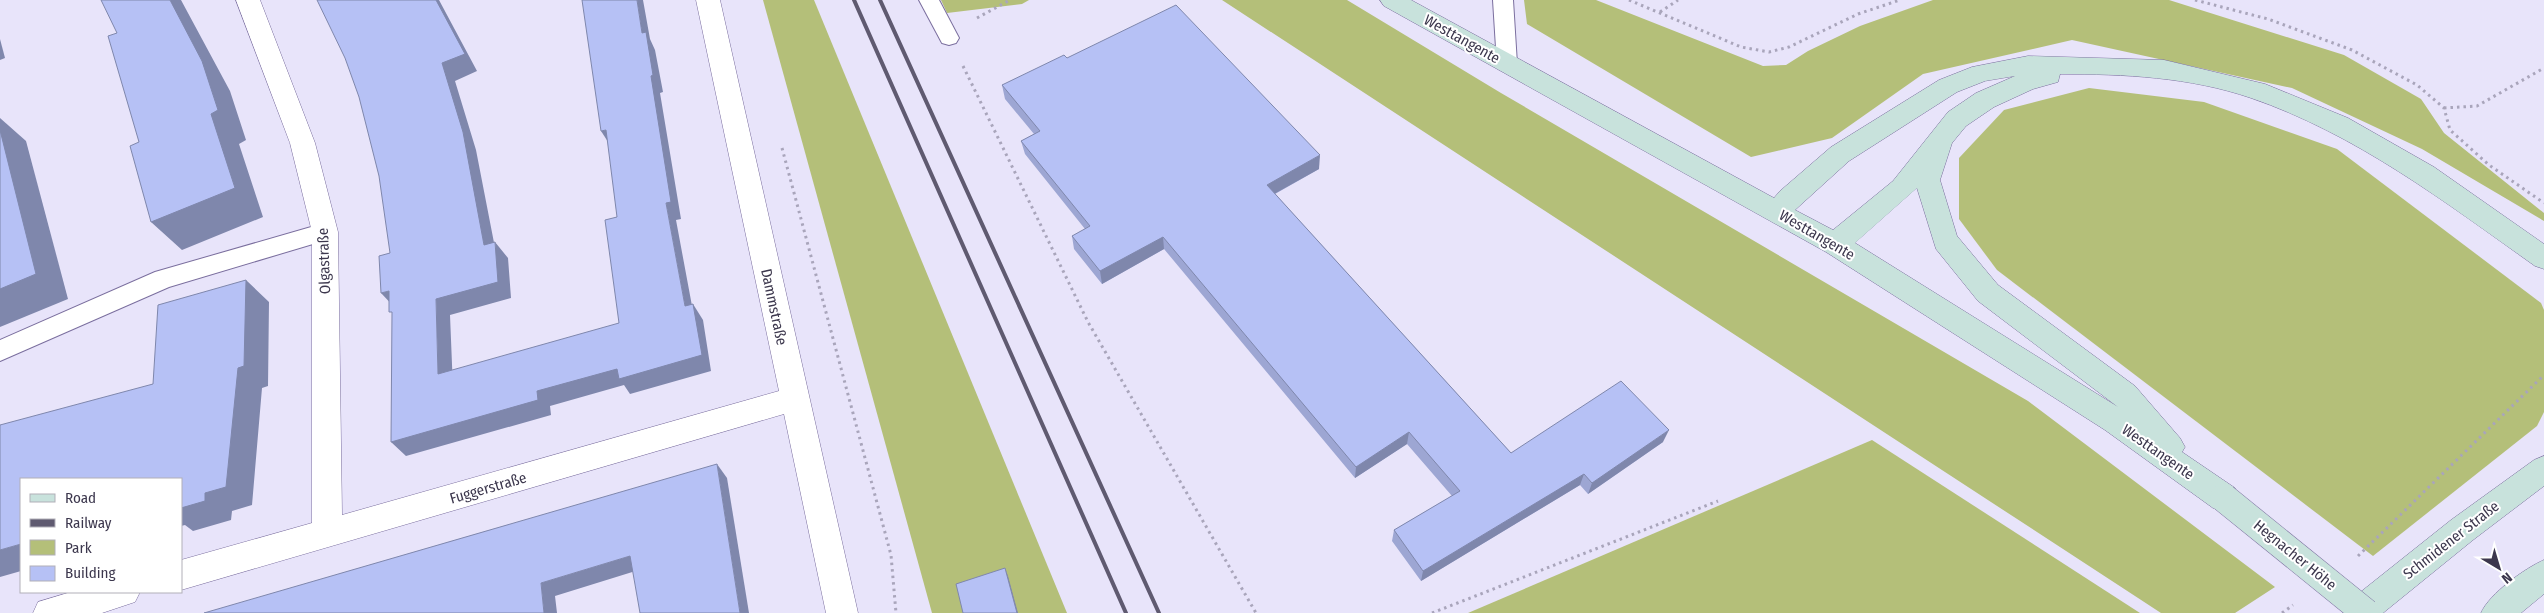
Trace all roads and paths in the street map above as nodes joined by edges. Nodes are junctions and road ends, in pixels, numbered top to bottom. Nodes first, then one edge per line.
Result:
1 (248, 0) edge
2 (708, 0) edge
3 (929, 0) edge
4 (1010, 0) edge
5 (1392, 0) edge
6 (1503, 0) edge
7 (1629, 0) edge
8 (1678, 0) edge
9 (1900, 0) edge
10 (2196, 0) edge
11 (1659, 12) junction
12 (976, 19) dead end
13 (949, 38) joint
14 (1507, 64) junction
15 (2089, 65) junction
16 (2544, 68) edge
17 (2444, 108) junction
18 (1940, 141) junction
19 (781, 143) dead end
20 (2544, 203) edge
21 (1778, 212) junction
22 (325, 232) junction
23 (1834, 244) junction
24 (2543, 258) edge
25 (0, 351) edge
26 (2544, 375) edge
27 (794, 399) junction
28 (2544, 469) edge
29 (2199, 481) junction
30 (2224, 498) joint
31 (1718, 501) dead end
32 (327, 534) junction
33 (2353, 559) dead end
34 (2544, 575) edge
35 (182, 576) edge
36 (120, 593) edge
37 (2298, 601) dead end
38 (49, 613) edge
39 (842, 613) edge
40 (896, 613) edge
41 (1256, 613) edge
42 (1432, 613) edge
43 (2282, 613) edge
44 (2359, 613) edge
45 (2366, 613) edge
46 (2497, 613) edge

1 - 22 street, Olgastraße
2 - 27 street, Dammstraße
3 - 13 lane
4 - 12 path
5 - 14 main road, Westtangente
6 - 14 lane
7 - 11 path
8 - 11 path
9 - 11 path
10 - 17 path
13 - 41 path
14 - 21 main road, Westtangente
15 - 18 main road
15 - 21 main road
15 - 24 main road
16 - 17 path
17 - 20 path
18 - 23 main road
18 - 29 main road
19 - 40 path
21 - 23 main road, Westtangente
22 - 25 lane
22 - 32 street, Olgastraße
23 - 29 main road, Westtangente
26 - 33 path
27 - 32 street, Fuggerstraße
27 - 39 street, Dammstraße
28 - 44 main road, Schmidener Straße
29 - 30 main road, Westtangente
30 - 45 main road, Hegnacher Höhe, bridge
31 - 42 path
32 - 35 street, Fuggerstraße
34 - 46 main road
36 - 38 street
37 - 43 path

